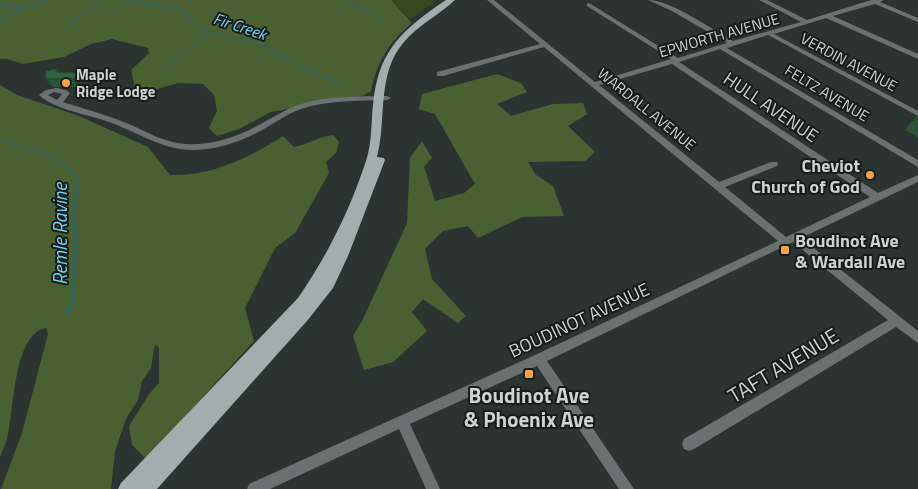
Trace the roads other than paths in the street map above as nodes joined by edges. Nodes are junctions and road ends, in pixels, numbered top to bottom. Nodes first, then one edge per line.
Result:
1 (451, 0) edge
2 (457, 0) edge
3 (490, 0) edge
4 (651, 0) edge
5 (762, 0) edge
6 (875, 1) edge
7 (589, 5) dead end
8 (827, 16) junction
9 (918, 20) edge
10 (806, 22) junction
11 (768, 34) junction
12 (733, 44) junction
13 (545, 45) junction
14 (721, 47) junction
15 (918, 57) edge
16 (675, 60) junction
17 (440, 74) dead end
18 (593, 85) junction
19 (383, 98) junction
20 (59, 104) dead end
21 (918, 114) edge
22 (774, 164) dead end
23 (918, 164) edge
24 (918, 178) edge
25 (718, 186) junction
26 (876, 197) junction
27 (789, 239) junction
28 (897, 321) junction
29 (918, 338) edge
30 (539, 359) junction
31 (256, 360) junction
32 (402, 421) junction
33 (689, 444) dead end
34 (127, 489) edge
35 (145, 489) edge
36 (254, 489) edge
37 (433, 489) edge
38 (627, 489) edge

1 - 19 main road
2 - 19 main road
3 - 13 street, WARDALL AVENUE
4 - 12 street
5 - 10 street
6 - 8 street, EPWORTH AVENUE
6 - 9 street
7 - 16 street, HULL AVENUE
8 - 10 street, EPWORTH AVENUE
8 - 15 street
10 - 11 street, EPWORTH AVENUE
11 - 12 street, EPWORTH AVENUE
11 - 21 street, VERDIN AVENUE
12 - 14 street, EPWORTH AVENUE
13 - 17 street
13 - 18 street, WARDALL AVENUE
14 - 16 street, EPWORTH AVENUE
14 - 23 street, FELTZ AVENUE
16 - 18 street, EPWORTH AVENUE
16 - 26 street, HULL AVENUE
18 - 25 street, WARDALL AVENUE
19 - 20 street
19 - 31 main road
22 - 25 street
24 - 26 street, BOUDINOT AVENUE
25 - 27 street, WARDALL AVENUE
26 - 27 street, BOUDINOT AVENUE
27 - 28 street, WARDALL AVENUE
27 - 30 street, BOUDINOT AVENUE
28 - 29 street, WARDALL AVENUE
28 - 33 street, TAFT AVENUE
30 - 32 street, BOUDINOT AVENUE
30 - 38 street
31 - 34 main road
31 - 35 main road
32 - 36 street, BOUDINOT AVENUE
32 - 37 street

